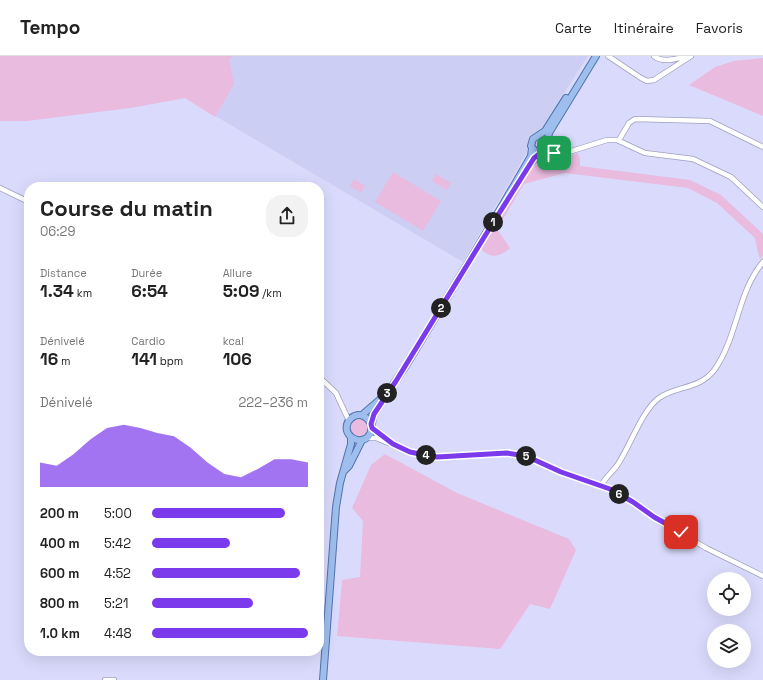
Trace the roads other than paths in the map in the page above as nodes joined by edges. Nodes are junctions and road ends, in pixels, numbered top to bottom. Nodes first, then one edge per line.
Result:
1 (592, 56) edge
2 (596, 56) edge
3 (608, 56) edge
4 (654, 56) edge
5 (690, 56) edge
6 (540, 136) junction
7 (619, 140) junction
8 (547, 141) junction
9 (763, 147) edge
10 (532, 148) junction
11 (543, 150) junction
12 (0, 188) edge
13 (24, 200) edge
14 (763, 207) edge
15 (491, 226) junction
16 (763, 262) edge
17 (324, 382) edge
18 (388, 392) junction
19 (362, 415) junction
20 (350, 417) junction
21 (372, 426) junction
22 (351, 437) junction
23 (364, 439) junction
24 (393, 444) junction
25 (344, 471) junction
26 (601, 486) junction
27 (763, 576) edge
28 (105, 680) edge
29 (114, 680) edge
30 (324, 680) edge

1 - 6 main road
2 - 8 main road
3 - 5 street
4 - 5 street
6 - 8 main road
6 - 10 main road
7 - 9 street
7 - 11 street
7 - 14 street
8 - 11 main road
10 - 11 main road
10 - 15 main road
11 - 15 main road
12 - 13 street
15 - 18 main road
16 - 26 street
17 - 20 street
18 - 19 main road
18 - 21 main road
19 - 20 main road
19 - 21 main road
20 - 22 main road
21 - 23 main road
21 - 24 street
22 - 23 main road
22 - 25 main road
23 - 24 street
23 - 25 main road
24 - 26 street
25 - 30 main road
26 - 27 street
28 - 29 street

